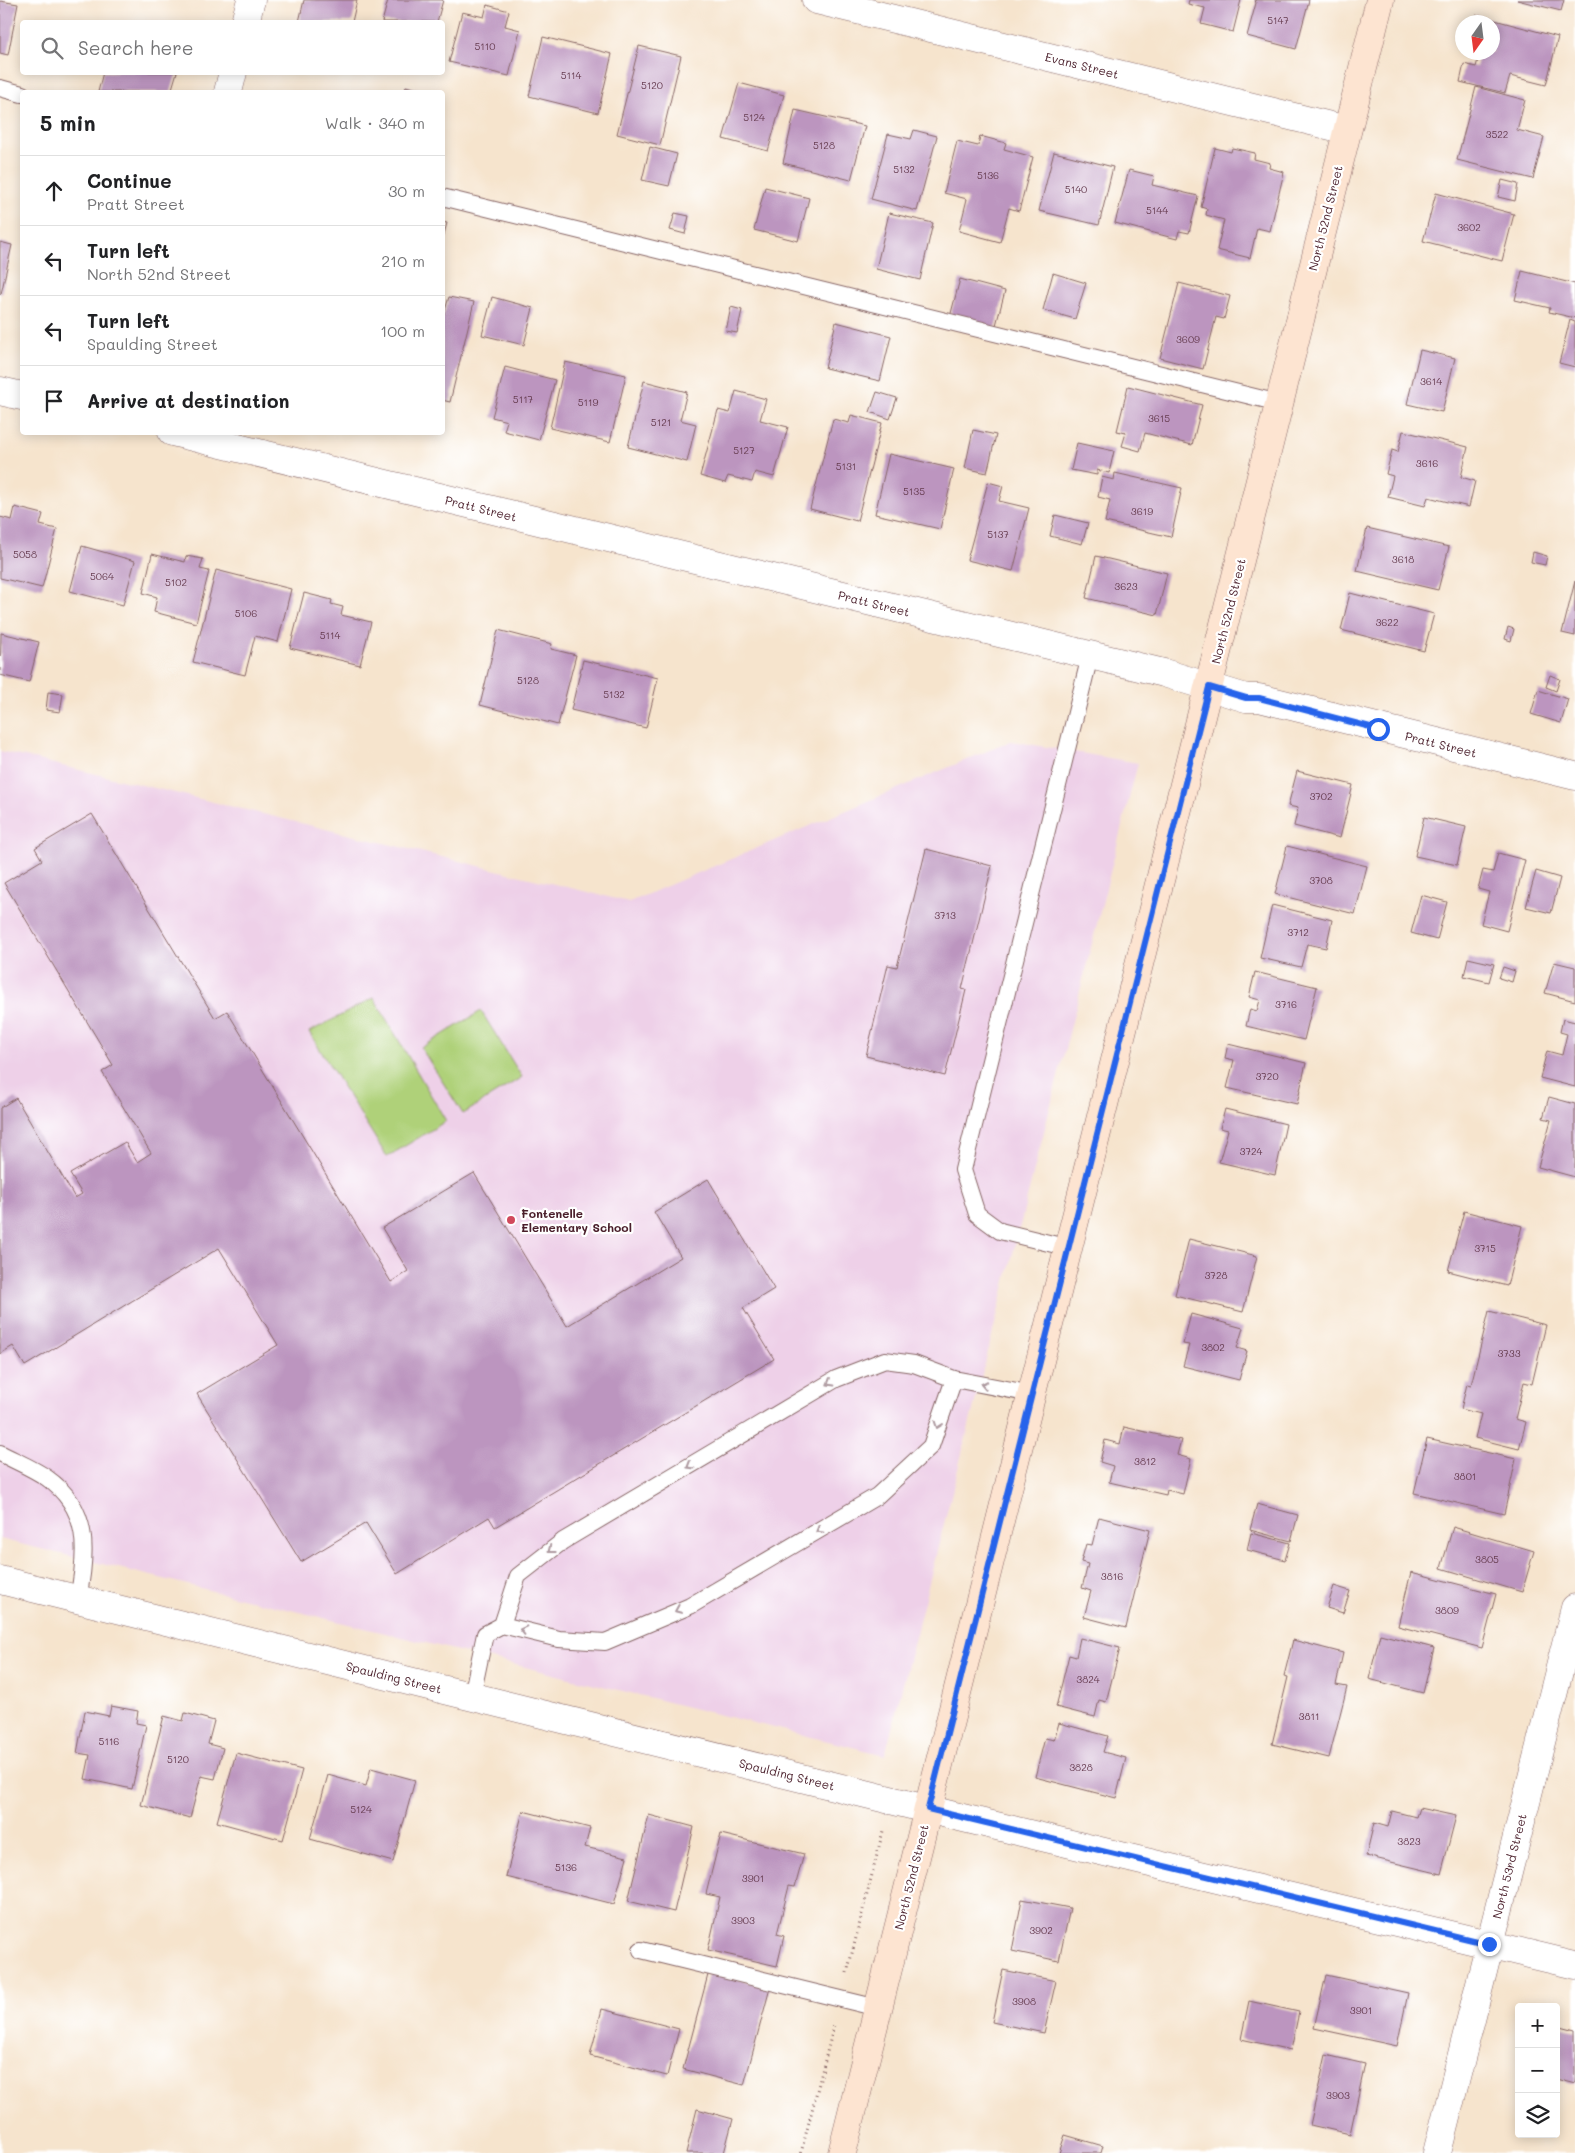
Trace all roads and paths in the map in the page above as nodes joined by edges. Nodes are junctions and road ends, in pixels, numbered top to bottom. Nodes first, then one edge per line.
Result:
1 (251, 0) edge
2 (816, 0) edge
3 (1380, 0) edge
4 (246, 20) edge
5 (232, 75) edge
6 (0, 88) edge
7 (228, 90) edge
8 (20, 93) edge
9 (1347, 130) junction
10 (445, 198) edge
11 (0, 391) edge
12 (20, 396) edge
13 (1279, 403) junction
14 (184, 435) edge
15 (1090, 656) junction
16 (1209, 687) junction
17 (1575, 776) edge
18 (1068, 1248) junction
19 (954, 1379) junction
20 (1032, 1394) junction
21 (0, 1453) edge
22 (0, 1580) edge
23 (78, 1600) junction
24 (1575, 1608) edge
25 (502, 1625) junction
26 (472, 1696) junction
27 (928, 1809) junction
28 (1489, 1944) junction
29 (641, 1950) dead end
30 (1575, 1965) edge
31 (878, 2008) junction
32 (842, 2153) edge
33 (1437, 2153) edge

1 - 4 street
2 - 9 street, Evans Street
3 - 9 main road, North 52nd Street
5 - 7 street
6 - 8 lane
9 - 13 main road, North 52nd Street
10 - 13 lane
11 - 12 street
13 - 16 main road, North 52nd Street
14 - 15 street, Pratt Street
15 - 16 street, Pratt Street
15 - 18 lane
16 - 17 street, Pratt Street
16 - 18 main road, North 52nd Street
18 - 20 main road, North 52nd Street
20 -> 19 lane
19 -> 25 lane
19 -> 25 lane
20 - 27 main road, North 52nd Street
21 - 23 lane
22 - 23 street, Spaulding Street
23 - 26 street, Spaulding Street
24 - 28 street, North 53rd Street
25 - 26 lane
26 - 27 street, Spaulding Street
27 - 28 street, Spaulding Street
27 - 31 main road, North 52nd Street
28 - 30 street, Spaulding Street
28 - 33 street, North 53rd Street
29 - 31 lane
31 - 32 main road, North 52nd Street

